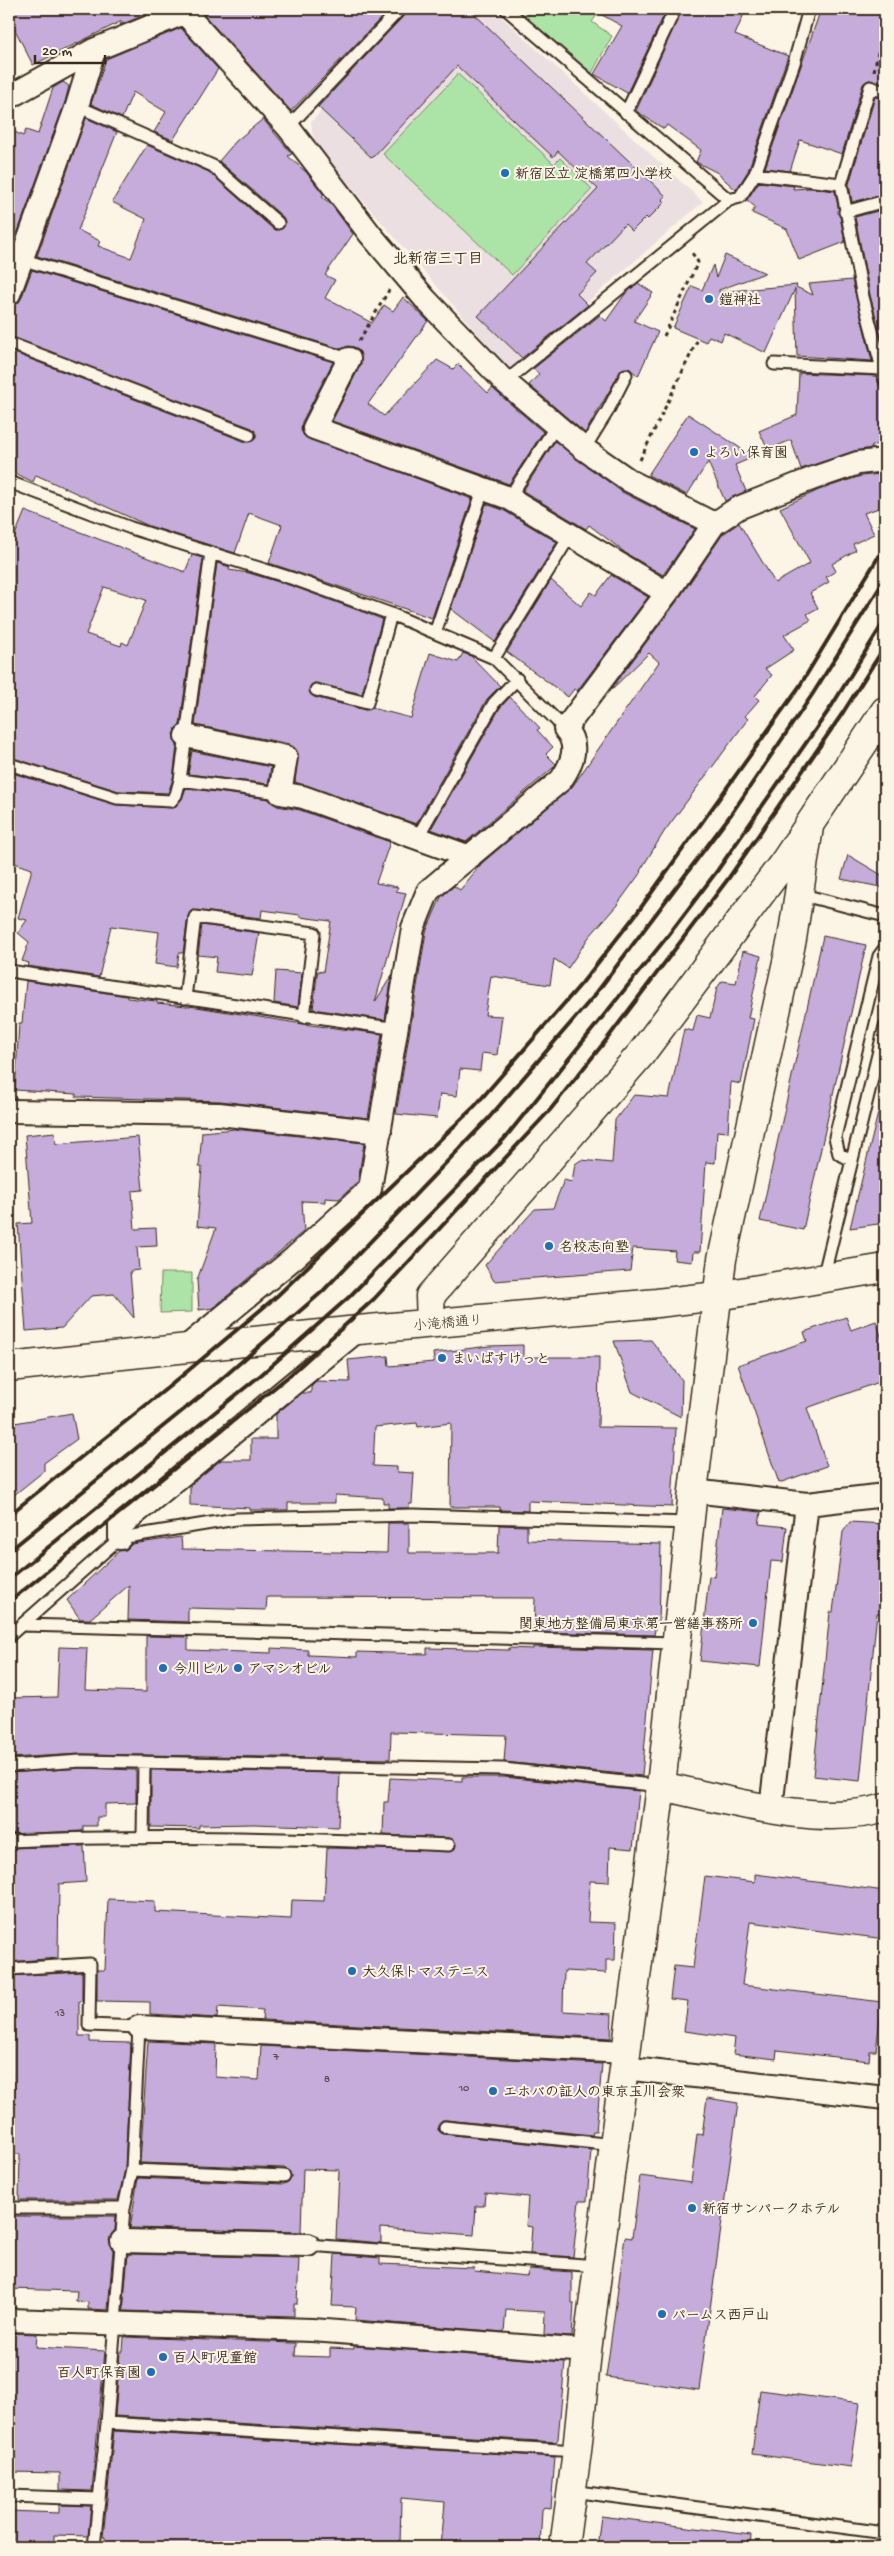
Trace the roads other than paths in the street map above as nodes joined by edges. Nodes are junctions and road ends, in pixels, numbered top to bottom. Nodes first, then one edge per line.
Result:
1 (400, 9) edge
2 (506, 9) edge
3 (675, 9) edge
4 (809, 9) edge
5 (183, 11) edge
6 (94, 50) junction
7 (885, 92) edge
8 (9, 97) edge
9 (77, 106) junction
10 (626, 114) junction
11 (288, 127) junction
12 (755, 174) junction
13 (841, 184) junction
14 (729, 200) junction
15 (885, 201) edge
16 (846, 212) junction
17 (278, 222) dead end
18 (21, 259) junction
19 (9, 294) edge
20 (9, 343) edge
21 (348, 359) joint
22 (774, 364) dead end
23 (884, 374) edge
24 (626, 375) dead end
25 (505, 382) junction
26 (556, 426) junction
27 (249, 435) dead end
28 (584, 449) junction
29 (885, 460) edge
30 (9, 482) edge
31 (484, 487) junction
32 (509, 498) junction
33 (714, 524) junction
34 (571, 534) junction
35 (211, 553) junction
36 (667, 593) junction
37 (391, 614) junction
38 (435, 633) junction
39 (494, 658) junction
40 (517, 679) junction
41 (316, 690) dead end
42 (885, 711) edge
43 (566, 729) junction
44 (186, 736) junction
45 (9, 764) edge
46 (180, 780) junction
47 (280, 793) junction
48 (809, 827) junction
49 (417, 838) junction
50 (470, 857) junction
51 (799, 894) junction
52 (885, 916) edge
53 (885, 948) edge
54 (9, 971) edge
55 (185, 998) junction
56 (304, 1017) junction
57 (885, 1026) edge
58 (397, 1029) junction
59 (9, 1111) edge
60 (380, 1132) junction
61 (852, 1160) junction
62 (885, 1268) edge
63 (823, 1278) junction
64 (717, 1296) junction
65 (431, 1323) junction
66 (358, 1330) junction
67 (184, 1349) junction
68 (9, 1367) edge
69 (693, 1491) junction
70 (885, 1494) edge
71 (807, 1504) junction
72 (690, 1523) junction
73 (120, 1538) junction
74 (24, 1624) junction
75 (9, 1636) edge
76 (676, 1643) junction
77 (144, 1762) junction
78 (9, 1766) edge
79 (662, 1786) junction
80 (771, 1808) junction
81 (885, 1808) edge
82 (143, 1838) junction
83 (9, 1841) edge
84 (450, 1845) dead end
85 (9, 1969) edge
86 (138, 2026) junction
87 (625, 2060) junction
88 (885, 2098) edge
89 (445, 2127) dead end
90 (614, 2145) junction
91 (132, 2170) junction
92 (284, 2176) dead end
93 (9, 2208) edge
94 (124, 2208) junction
95 (122, 2241) junction
96 (308, 2245) joint
97 (598, 2266) junction
98 (9, 2320) edge
99 (116, 2323) junction
100 (587, 2351) junction
101 (108, 2424) junction
102 (577, 2451) junction
103 (572, 2491) junction
104 (9, 2496) edge
105 (98, 2499) junction
106 (885, 2532) edge
107 (94, 2547) edge
108 (564, 2547) edge

1 - 11 lane
2 - 10 lane
3 - 10 lane
4 - 12 lane
5 - 6 street
5 - 11 street
6 - 8 street
6 - 9 street
7 - 13 lane
9 - 17 lane
9 - 18 street
10 - 14 lane
11 - 25 street
12 - 13 lane
12 - 14 lane
13 - 16 lane
14 - 25 lane
15 - 16 lane
16 - 23 lane
18 - 19 street
18 - 21 lane
20 - 27 lane
21 - 31 street
22 - 23 lane
24 - 28 lane
25 - 26 street
26 - 28 street
26 - 32 lane
28 - 33 street
29 - 33 street
30 - 35 lane
31 - 32 street
31 - 38 lane
32 - 34 street
33 - 36 street
34 - 36 street
34 - 39 lane
35 - 37 lane
35 - 44 lane
36 - 43 street
37 - 38 lane
37 - 41 lane
38 - 39 lane
39 - 40 lane
40 - 43 lane
40 - 49 lane
42 - 48 street
43 - 50 street
44 - 46 lane
44 - 47 street
45 - 46 lane
46 - 47 lane
47 - 49 street
48 - 51 street
48 - 65 street
49 - 50 street
50 - 58 street
51 - 52 lane
51 - 64 street
53 - 61 lane
54 - 55 lane
55 - 56 lane
55 - 56 lane
56 - 58 lane
57 - 61 lane
58 - 60 street
59 - 60 street
60 - 67 street
61 - 63 lane
62 - 63 street, 小滝橋通り
63 - 64 street, 小滝橋通り
64 - 65 street, 小滝橋通り
64 - 69 street
65 - 66 street, 小滝橋通り
66 - 67 street, 小滝橋通り
66 - 73 street
67 - 68 street, 小滝橋通り
69 - 71 street
69 - 72 street
70 - 71 street
71 - 80 street
72 - 73 lane
72 - 76 street
73 - 74 lane
74 - 75 lane
74 - 76 lane
76 - 79 street
77 - 78 lane
77 - 79 lane
77 - 82 lane
79 - 80 street
79 - 87 street
80 - 81 street
82 - 83 lane
82 - 84 lane
85 - 86 lane
86 - 87 street
86 - 91 lane
87 - 88 street
87 - 90 street
89 - 90 lane
90 - 97 street
91 - 92 lane
91 - 94 lane
93 - 94 lane
94 - 95 lane
95 - 96 street
95 - 99 lane
96 - 97 lane
97 - 100 street
98 - 99 street
99 - 100 street
99 - 101 lane
100 - 102 street
101 - 102 lane
101 - 105 lane
102 - 103 street
103 - 106 lane
103 - 108 street
104 - 105 lane
105 - 107 lane

